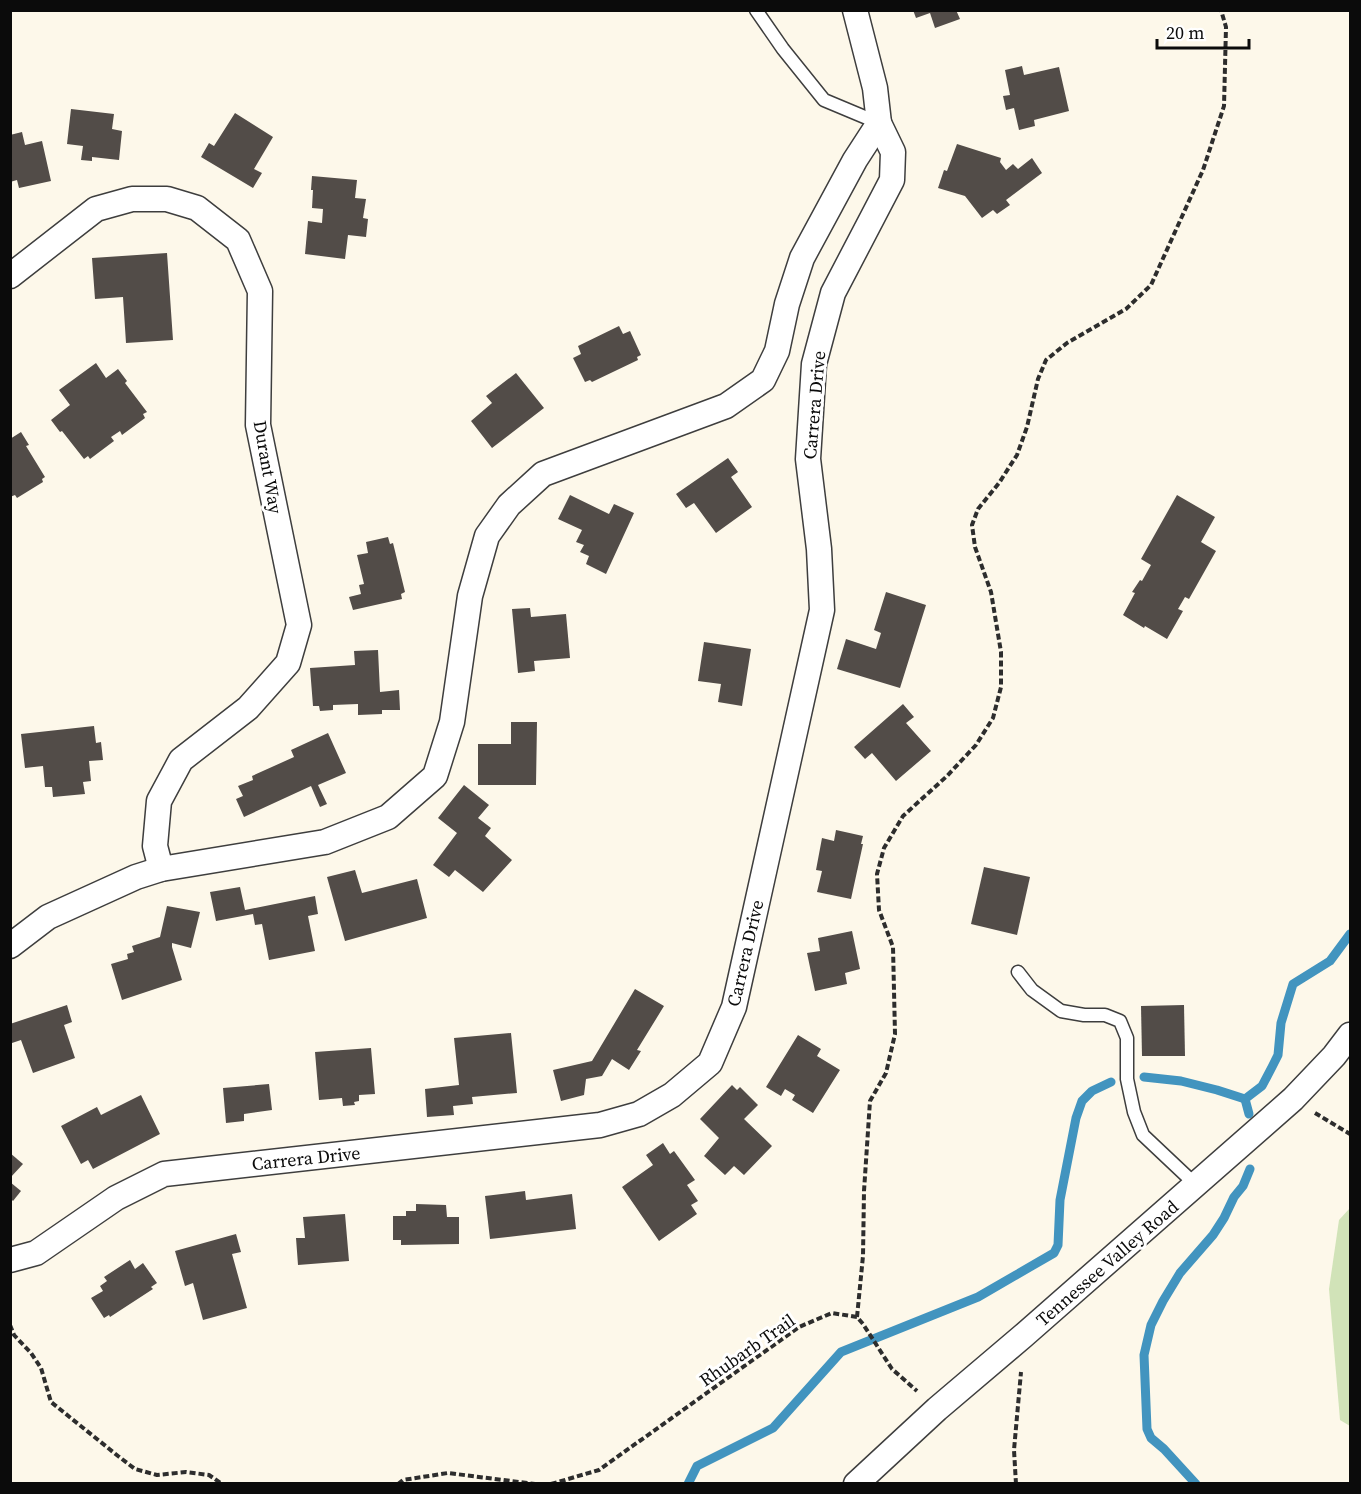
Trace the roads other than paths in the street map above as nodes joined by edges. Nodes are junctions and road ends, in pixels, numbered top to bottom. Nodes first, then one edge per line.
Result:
1 (756, 10) edge
2 (855, 10) edge
3 (879, 123) junction
4 (10, 276) edge
5 (161, 869) junction
6 (10, 946) edge
7 (1018, 972) dead end
8 (1350, 1035) edge
9 (1196, 1185) junction
10 (10, 1260) edge
11 (856, 1484) edge

1 - 3 lane
2 - 3 street, Carrera Drive
3 - 5 street
3 - 10 street, Carrera Drive
4 - 5 street, Durant Way
5 - 6 street
7 - 9 lane
8 - 9 street, Tennessee Valley Road
9 - 11 street, Tennessee Valley Road

